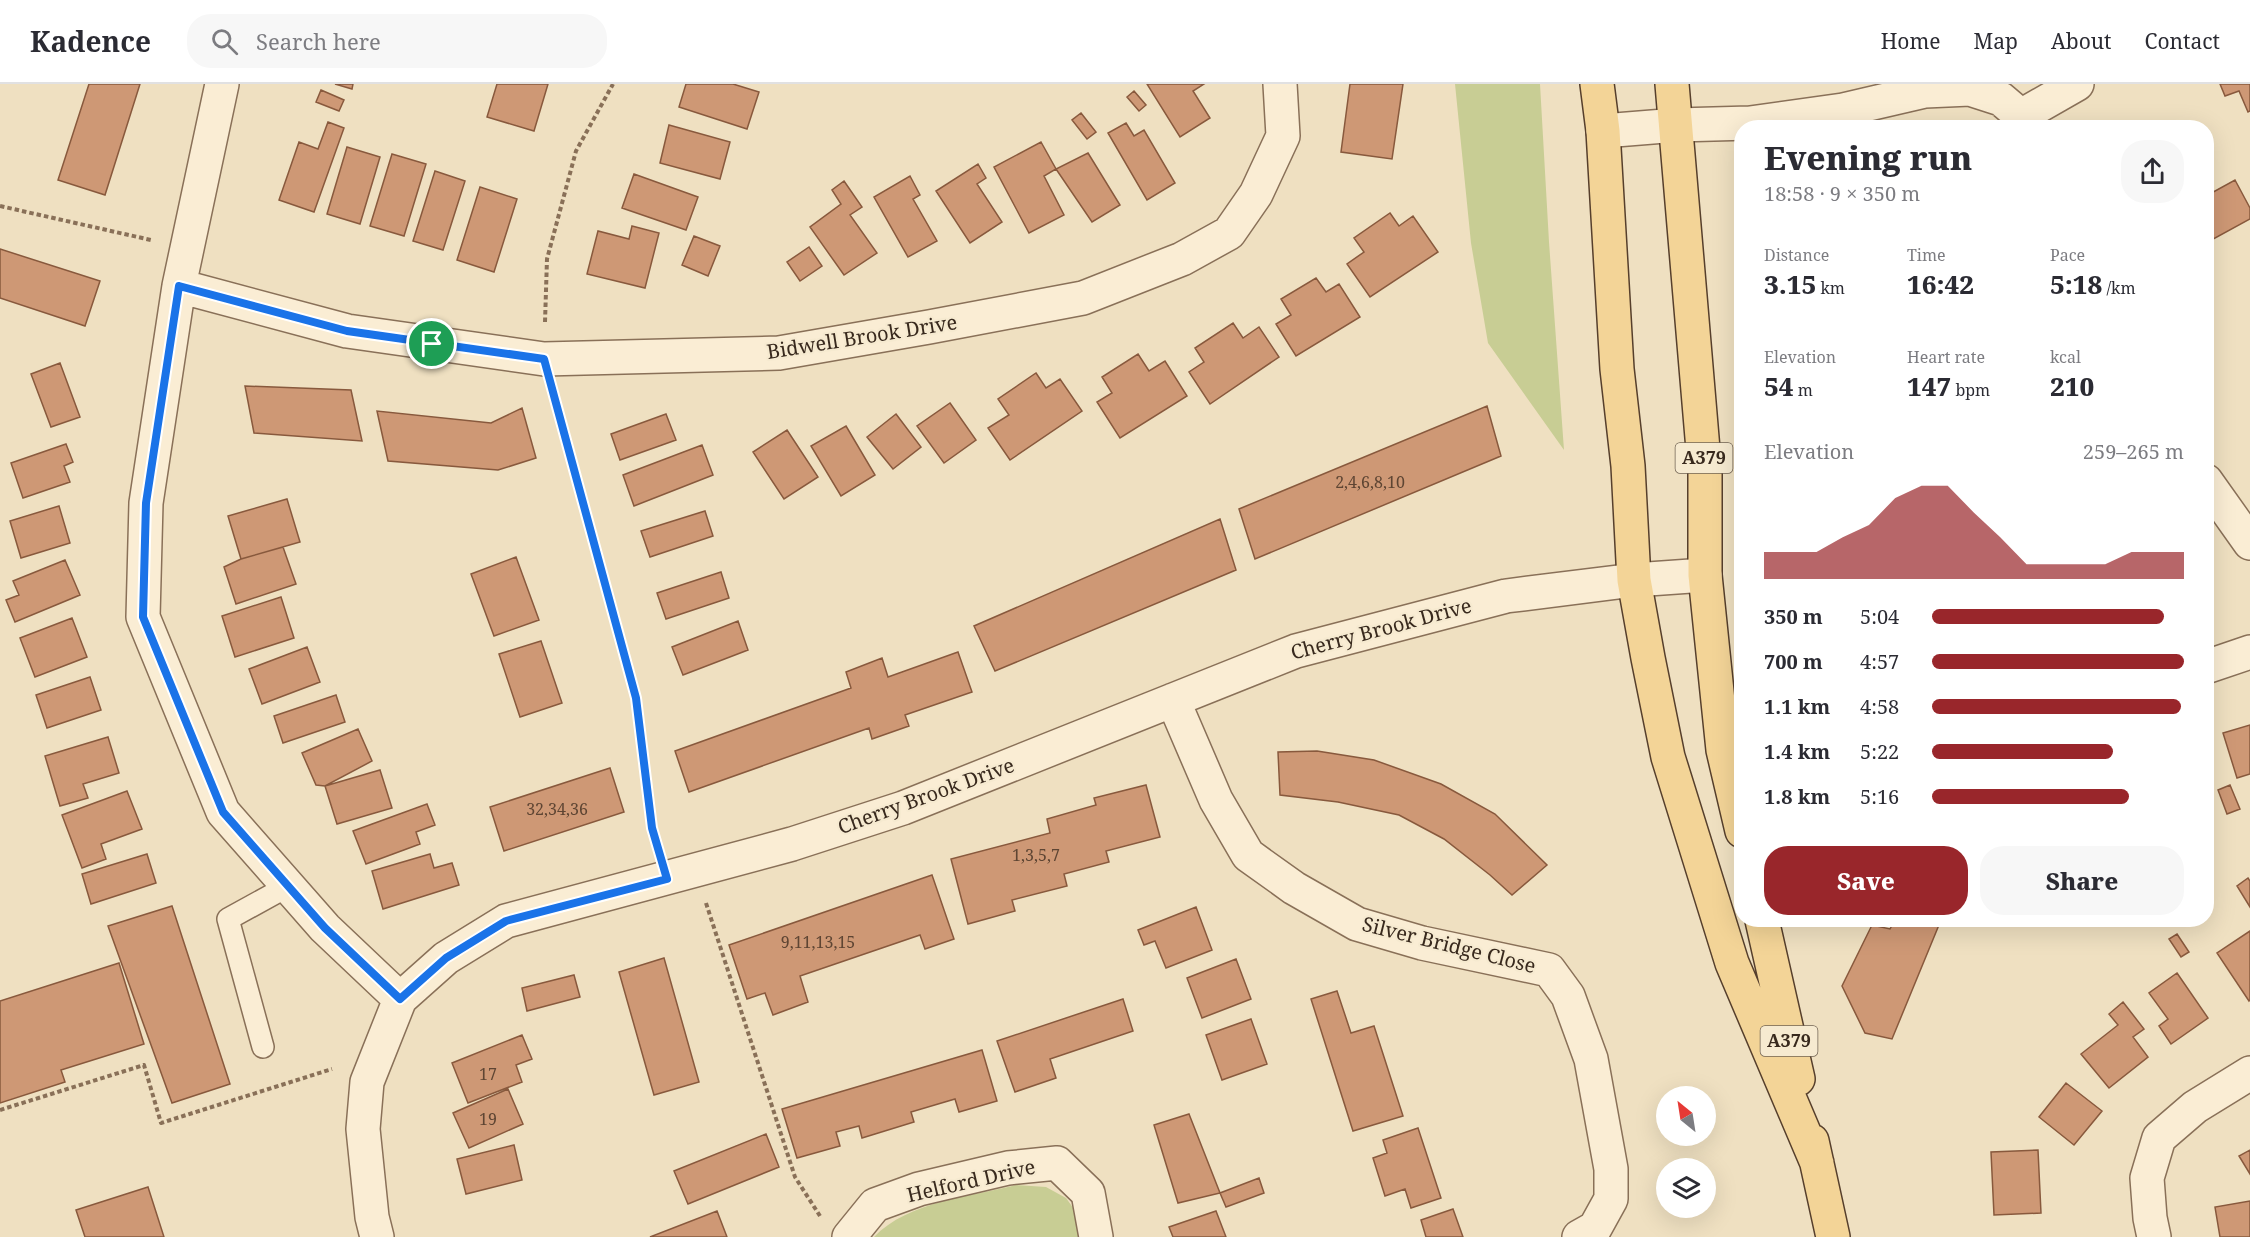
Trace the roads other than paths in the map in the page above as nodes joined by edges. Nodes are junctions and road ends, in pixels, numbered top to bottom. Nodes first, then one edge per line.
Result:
1 (222, 84) edge
2 (1280, 84) edge
3 (1597, 84) edge
4 (1672, 84) edge
5 (2077, 84) edge
6 (1927, 88) edge
7 (1772, 120) edge
8 (2022, 120) edge
9 (2027, 120) edge
10 (1734, 123) edge
11 (1677, 124) junction
12 (1603, 131) junction
13 (179, 286) junction
14 (2214, 492) edge
15 (2250, 543) edge
16 (1705, 575) junction
17 (1635, 580) junction
18 (2250, 652) edge
19 (2214, 664) edge
20 (1173, 700) junction
21 (1734, 797) edge
22 (288, 886) junction
23 (1764, 927) edge
24 (400, 999) junction
25 (263, 1047) dead end
26 (2250, 1073) edge
27 (1817, 1163) junction
28 (377, 1237) edge
29 (849, 1237) edge
30 (1096, 1237) edge
31 (1579, 1237) edge
32 (1833, 1237) edge
33 (2154, 1237) edge

1 - 13 street
2 - 13 street, Bidwell Brook Drive
3 - 12 main road, A379
4 - 11 main road, A379
5 - 9 street
6 - 7 street
6 - 8 street
10 - 11 street
11 - 12 street
11 - 16 main road, A379
12 - 17 main road, A379
13 - 22 street
14 - 15 street
16 - 17 street, Cherry Brook Drive
16 - 21 main road, A379
17 - 20 street, Cherry Brook Drive
17 - 27 main road, A379
18 - 19 street
20 - 24 street, Cherry Brook Drive
20 - 31 street, Silver Bridge Close
22 - 24 street
22 - 25 lane
23 - 27 main road, A379
24 - 28 street, Cherry Brook Drive
26 - 33 street
27 - 32 main road, A379
29 - 30 street, Helford Drive

